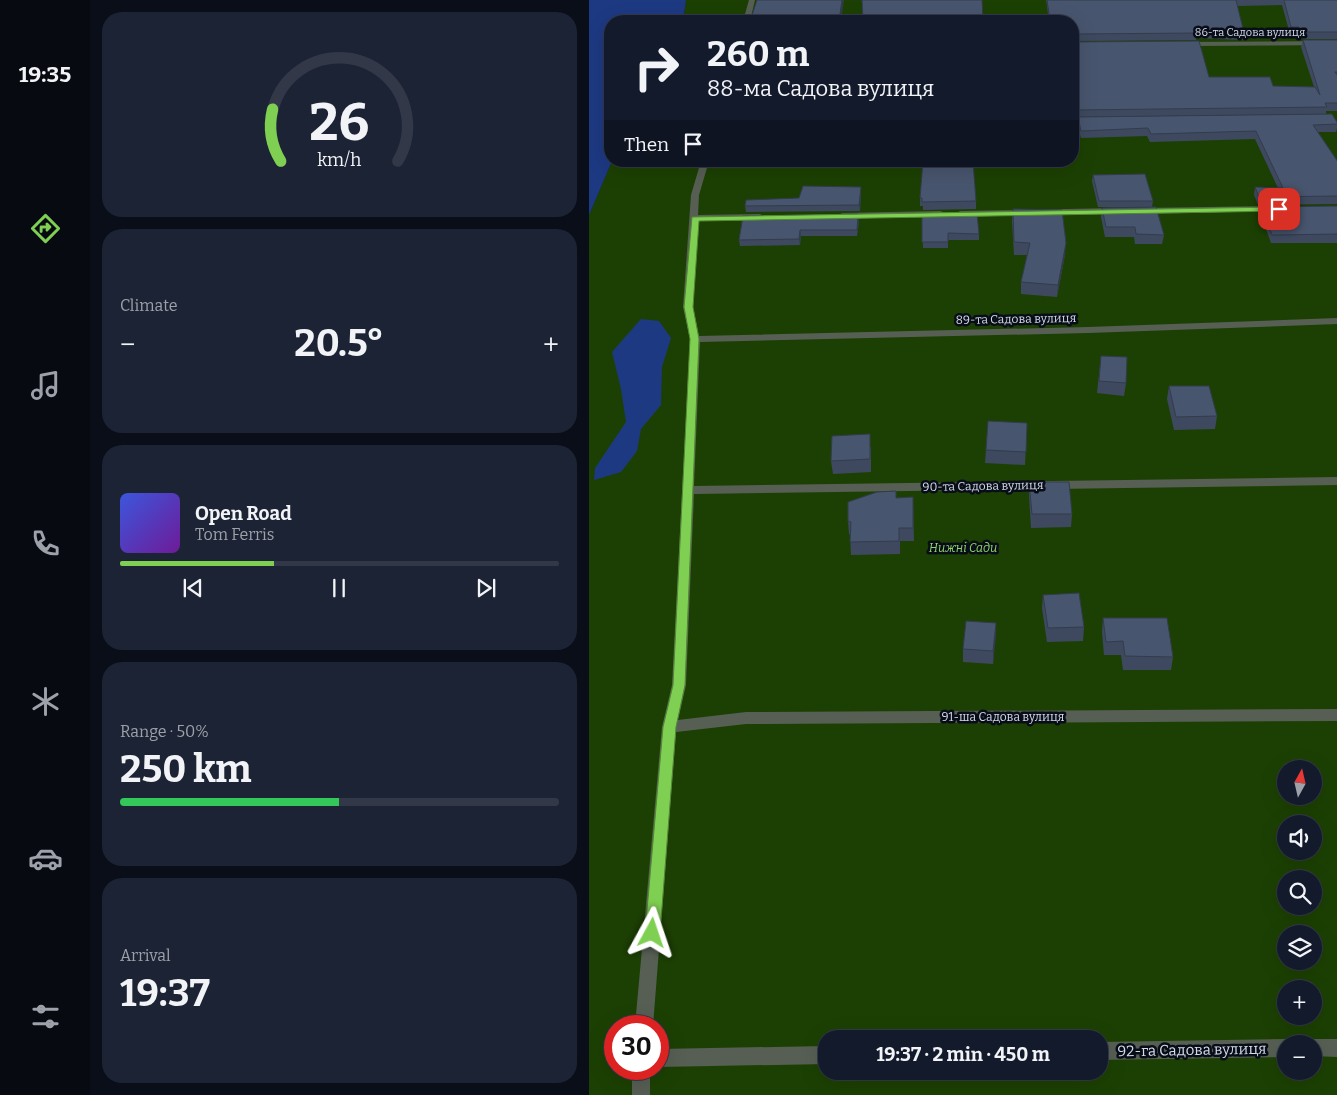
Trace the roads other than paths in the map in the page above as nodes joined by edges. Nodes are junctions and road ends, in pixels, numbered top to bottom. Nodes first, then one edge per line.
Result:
1 (753, 0) edge
2 (748, 15) edge
3 (1337, 43) edge
4 (1171, 44) edge
5 (1103, 120) edge
6 (1079, 121) edge
7 (703, 167) edge
8 (1289, 209) edge
9 (837, 216) edge
10 (767, 217) edge
11 (695, 218) junction
12 (1337, 321) edge
13 (695, 339) junction
14 (1337, 482) edge
15 (688, 490) junction
16 (1337, 715) edge
17 (669, 727) junction
18 (645, 1015) edge
19 (1277, 1048) edge
20 (1322, 1048) edge
21 (1337, 1048) edge
22 (1108, 1051) edge
23 (818, 1055) edge
24 (669, 1058) edge
25 (641, 1080) edge
26 (641, 1095) edge

1 - 2 street
3 - 4 street, 86-та Садова вулиця
5 - 6 street
7 - 11 street
8 - 9 street
10 - 11 street
11 - 13 street
12 - 13 street, 89-та Садова вулиця
13 - 15 street
14 - 15 street, 90-та Садова вулиця
15 - 17 street
16 - 17 street, 91-ша Садова вулиця
17 - 18 street
19 - 22 street, 92-га Садова вулиця
20 - 21 street
23 - 24 street
25 - 26 street

